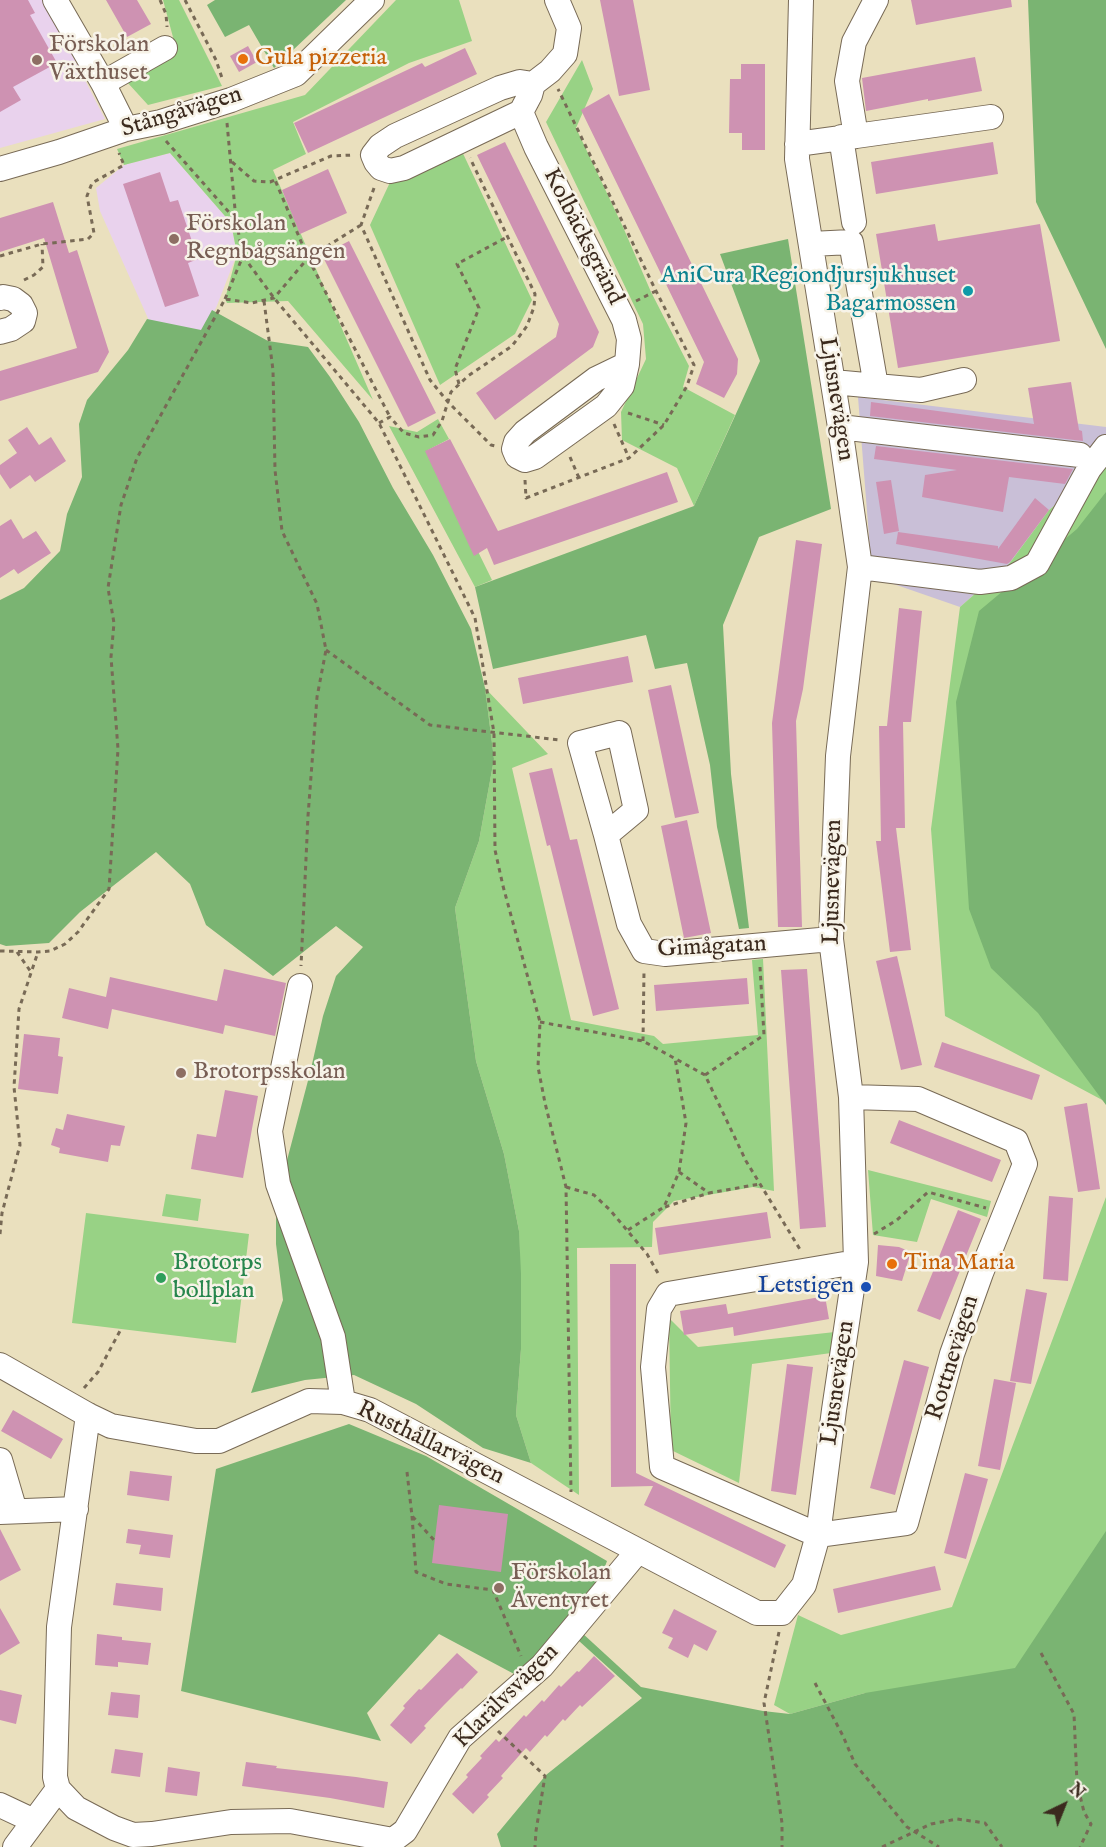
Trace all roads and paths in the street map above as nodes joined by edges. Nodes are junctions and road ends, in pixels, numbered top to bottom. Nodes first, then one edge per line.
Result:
1 (55, 0) edge
2 (160, 0) edge
3 (185, 0) edge
4 (372, 0) edge
5 (557, 0) edge
6 (801, 0) edge
7 (876, 0) edge
8 (165, 48) joint
9 (103, 82) junction
10 (533, 84) junction
11 (231, 100) junction
12 (521, 112) junction
13 (991, 117) dead end
14 (126, 129) junction
15 (162, 136) dead end
16 (848, 136) junction
17 (461, 140) junction
18 (797, 144) junction
19 (231, 161) junction
20 (377, 162) junction
21 (124, 165) dead end
22 (0, 169) edge
23 (275, 180) junction
24 (236, 220) junction
25 (854, 222) dead end
26 (361, 225) junction
27 (507, 237) junction
28 (42, 244) junction
29 (811, 244) junction
30 (0, 256) edge
31 (243, 256) junction
32 (308, 258) junction
33 (9, 291) edge
34 (274, 298) junction
35 (225, 299) junction
36 (264, 301) junction
37 (0, 332) edge
38 (627, 364) junction
39 (964, 380) dead end
40 (833, 382) junction
41 (459, 384) junction
42 (876, 386) junction
43 (448, 402) junction
44 (606, 406) junction
45 (390, 417) junction
46 (379, 423) junction
47 (664, 425) dead end
48 (840, 427) junction
49 (1106, 447) edge
50 (514, 449) junction
51 (1080, 455) dead end
52 (629, 458) dead end
53 (860, 567) junction
54 (326, 650) junction
55 (494, 733) junction
56 (580, 743) junction
57 (606, 835) junction
58 (831, 939) junction
59 (0, 951) edge
60 (644, 951) junction
61 (17, 952) junction
62 (38, 952) junction
63 (760, 959) dead end
64 (32, 972) junction
65 (300, 986) joint
66 (540, 1022) junction
67 (643, 1041) junction
68 (675, 1058) junction
69 (705, 1075) junction
70 (851, 1097) junction
71 (679, 1172) junction
72 (760, 1184) junction
73 (566, 1187) junction
74 (709, 1193) junction
75 (664, 1207) junction
76 (1005, 1213) junction
77 (628, 1230) junction
78 (0, 1234) edge
79 (873, 1235) dead end
80 (856, 1262) junction
81 (812, 1269) junction
82 (668, 1293) junction
83 (121, 1329) dead end
84 (0, 1365) edge
85 (83, 1390) dead end
86 (343, 1402) junction
87 (88, 1415) junction
88 (0, 1460) edge
89 (407, 1472) dead end
90 (76, 1509) junction
91 (564, 1510) junction
92 (7, 1511) edge
93 (412, 1516) junction
94 (818, 1535) junction
95 (434, 1540) dead end
96 (638, 1551) junction
97 (783, 1613) junction
98 (1041, 1653) dead end
99 (530, 1677) junction
100 (815, 1683) dead end
101 (484, 1717) junction
102 (58, 1789) junction
103 (0, 1805) edge
104 (34, 1821) junction
105 (915, 1833) junction
106 (129, 1841) edge
107 (15, 1847) edge
108 (535, 1847) edge
109 (782, 1847) edge
110 (882, 1847) edge
111 (939, 1847) edge
112 (1002, 1847) edge
113 (1080, 1847) edge

1 - 9 street
2 - 8 path
3 - 11 path
4 - 11 street, Stångåvägen
5 - 10 street
6 - 18 street, Ljusnevägen
7 - 16 street
8 - 9 street
9 - 14 street
10 - 12 street
10 - 20 street
11 - 14 street, Stångåvägen
11 - 19 path
12 - 17 street
12 - 38 street, Kolbäcksgränd
13 - 16 street
14 - 22 street, Stångåvägen
15 - 24 path
16 - 18 street
16 - 25 street
17 - 20 street
17 - 27 path
18 - 29 street, Ljusnevägen
19 - 23 path
19 - 24 path
20 - 23 path
20 - 26 path
21 - 28 path
23 - 32 path
24 - 31 path
26 - 32 path
26 - 43 path
27 - 41 path
27 - 41 path
28 - 30 path
28 - 33 path
29 - 40 street, Ljusnevägen
29 - 42 street
31 - 34 path
31 - 35 path
32 - 34 path
32 - 45 path
33 - 37 street
34 - 36 path
34 - 46 path
35 - 36 path
35 - 62 path
36 - 54 path
38 - 44 street, Kolbäcksgränd
38 - 50 street
39 - 42 street
40 - 42 street
40 - 48 street, Ljusnevägen
41 - 43 path
43 - 45 path
43 - 50 path
44 - 47 path
44 - 50 street, Kolbäcksgränd
44 - 52 path
45 - 46 path
46 - 55 path
48 - 51 street
48 - 53 street, Ljusnevägen
49 - 53 street
53 - 58 street, Ljusnevägen
54 - 55 path
54 - 65 path
55 - 56 path
55 - 66 path
56 - 57 street, Gimågatan
56 - 57 street
57 - 60 street, Gimågatan
58 - 60 street, Gimågatan
58 - 70 street, Ljusnevägen
59 - 61 path
60 - 67 path
61 - 62 path
61 - 64 path
62 - 64 path
63 - 69 path
64 - 78 path
65 - 86 street
66 - 67 path
66 - 73 path
67 - 68 path
68 - 69 path
68 - 71 path
69 - 72 path
70 - 76 street, Rottnevägen
70 - 80 street, Ljusnevägen
71 - 74 path
71 - 75 path
72 - 74 path
72 - 81 path
73 - 77 path
73 - 91 path
74 - 75 path
75 - 77 path
76 - 79 path
76 - 94 street, Rottnevägen
77 - 82 path
80 - 81 street
80 - 94 street, Ljusnevägen
81 - 82 street
82 - 94 street
83 - 85 path
84 - 87 street, Rusthållarvägen
86 - 87 street, Rusthållarvägen
86 - 91 street, Rusthållarvägen
87 - 90 street
88 - 92 street
89 - 93 path
90 - 92 street
90 - 102 street
91 - 96 street, Rusthållarvägen
93 - 95 path
93 - 99 path
94 - 97 street, Ljusnevägen
96 - 97 street, Rusthållarvägen
96 - 99 street, Klarälvsvägen
97 - 109 path
98 - 113 path
99 - 101 street, Klarälvsvägen
100 - 105 path
101 - 106 street, Klarälvsvägen
101 - 108 path
102 - 104 street
102 - 106 street, Klarälvsvägen
103 - 104 street
104 - 107 street
105 - 110 path
105 - 111 path
105 - 112 path

